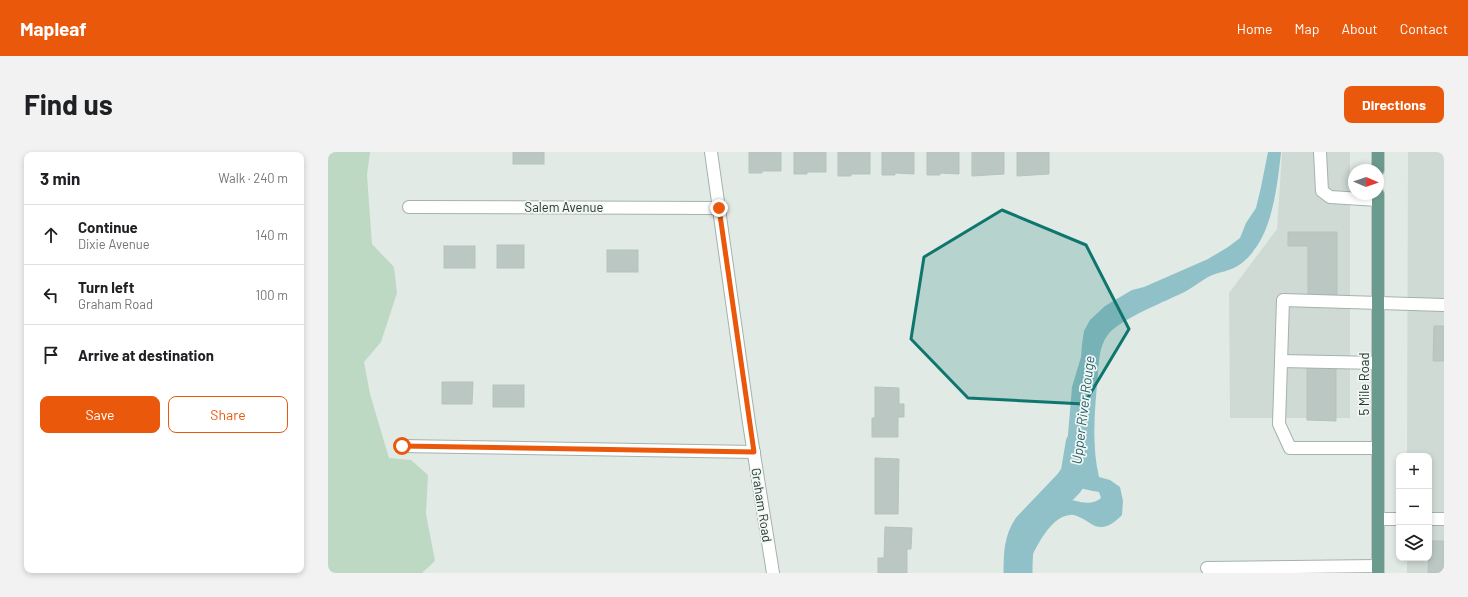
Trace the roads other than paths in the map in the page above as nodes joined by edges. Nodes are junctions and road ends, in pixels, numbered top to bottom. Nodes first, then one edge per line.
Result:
1 (711, 152) edge
2 (1320, 152) edge
3 (1378, 152) edge
4 (1378, 164) edge
5 (1348, 197) edge
6 (1378, 200) edge
7 (409, 207) dead end
8 (719, 208) junction
9 (1378, 303) junction
10 (1444, 305) edge
11 (1281, 361) junction
12 (1378, 363) junction
13 (402, 446) dead end
14 (1378, 448) junction
15 (754, 452) junction
16 (1378, 519) junction
17 (1396, 519) edge
18 (1432, 519) edge
19 (1444, 519) edge
20 (1207, 568) dead end
21 (1378, 570) edge
22 (773, 573) edge

1 - 8 street, Graham Road
2 - 5 street
3 - 4 main road
6 - 9 main road, 5 Mile Road
7 - 8 street, Salem Avenue
8 - 15 street, Graham Road
9 - 10 street
9 - 11 street
9 - 12 main road, 5 Mile Road
11 - 12 street
11 - 14 street
12 - 14 main road, 5 Mile Road
13 - 15 street
14 - 16 main road, 5 Mile Road
15 - 22 street, Graham Road
16 - 17 street
16 - 21 main road, 5 Mile Road
18 - 19 street
20 - 21 street

